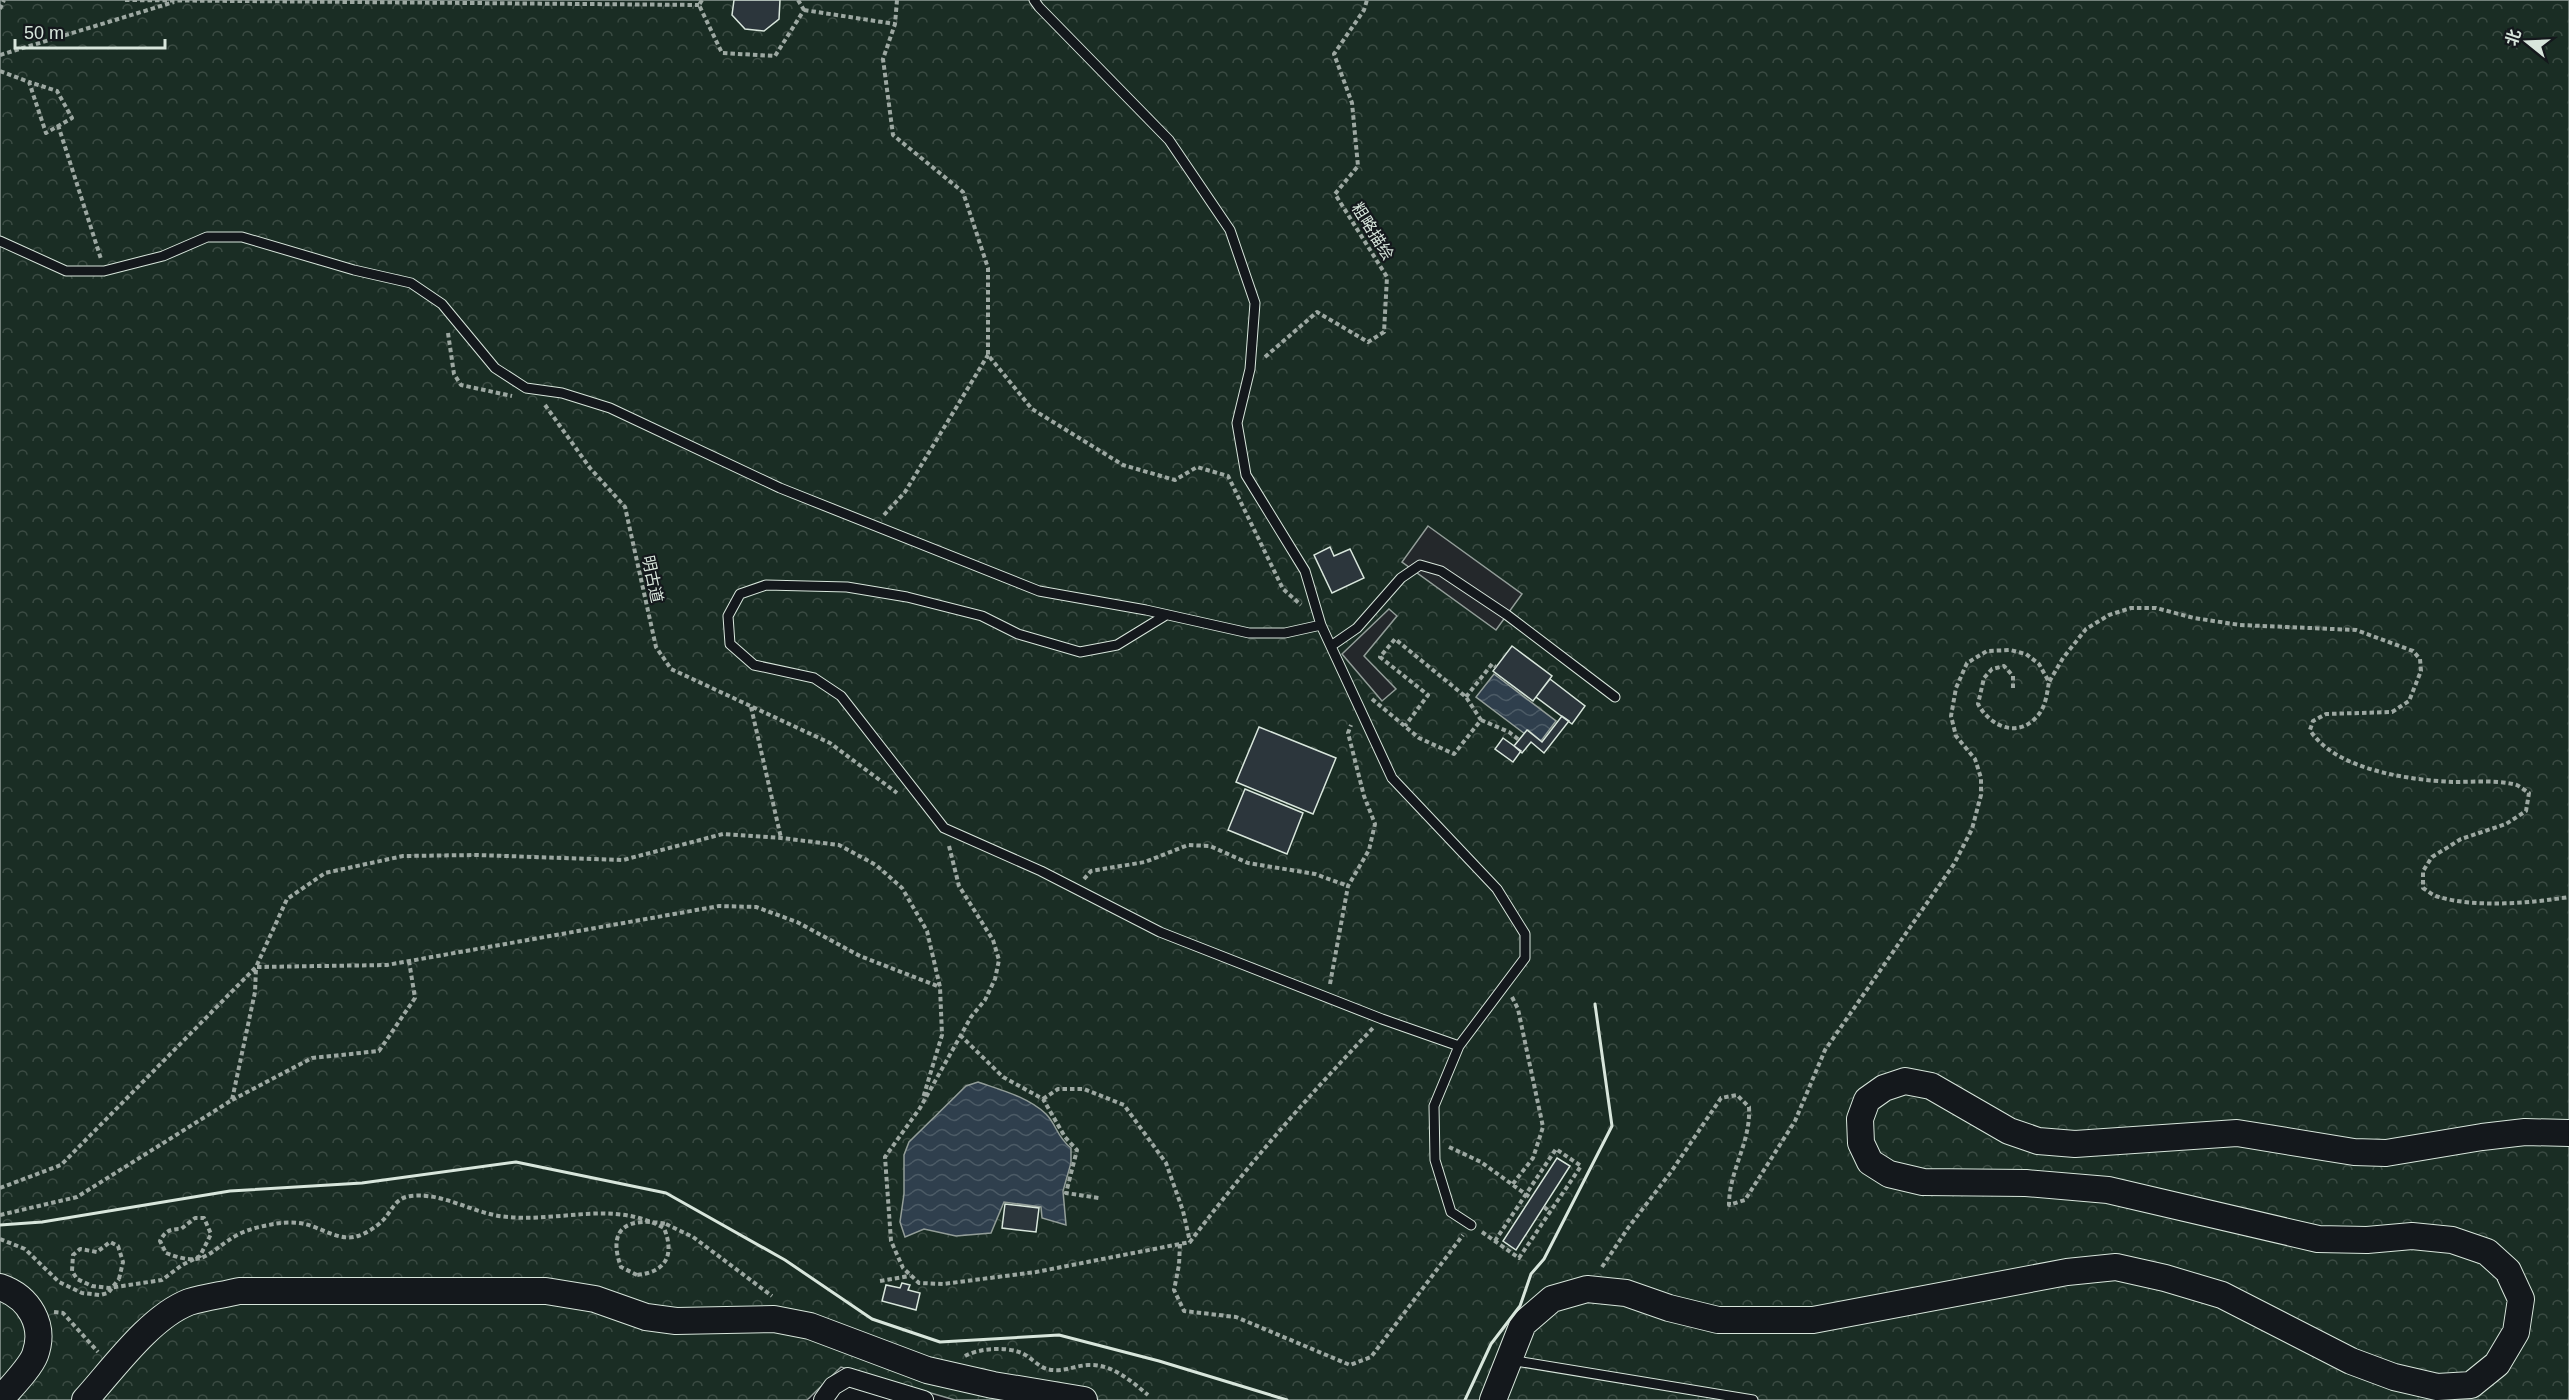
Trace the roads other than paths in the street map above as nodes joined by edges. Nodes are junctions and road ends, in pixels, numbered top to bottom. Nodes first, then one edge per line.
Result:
1 (1034, 0) edge
2 (0, 241) edge
3 (1166, 615) junction
4 (1321, 625) junction
5 (1331, 646) junction
6 (1615, 697) dead end
7 (1459, 1046) junction
8 (2569, 1133) edge
9 (1471, 1225) road end
10 (0, 1287) edge
11 (1508, 1360) junction
12 (0, 1400) edge
13 (86, 1400) edge
14 (823, 1400) edge
15 (924, 1400) edge
16 (1084, 1400) edge
17 (1493, 1400) edge
18 (1753, 1400) edge

1 - 4 lane
2 - 3 lane
3 - 4 lane
3 - 7 lane
4 - 5 lane
5 - 6 lane
5 - 7 lane
7 - 9 lane
8 - 11 street
10 - 12 street
11 - 17 street
11 - 18 lane
13 - 16 street
14 - 15 street

